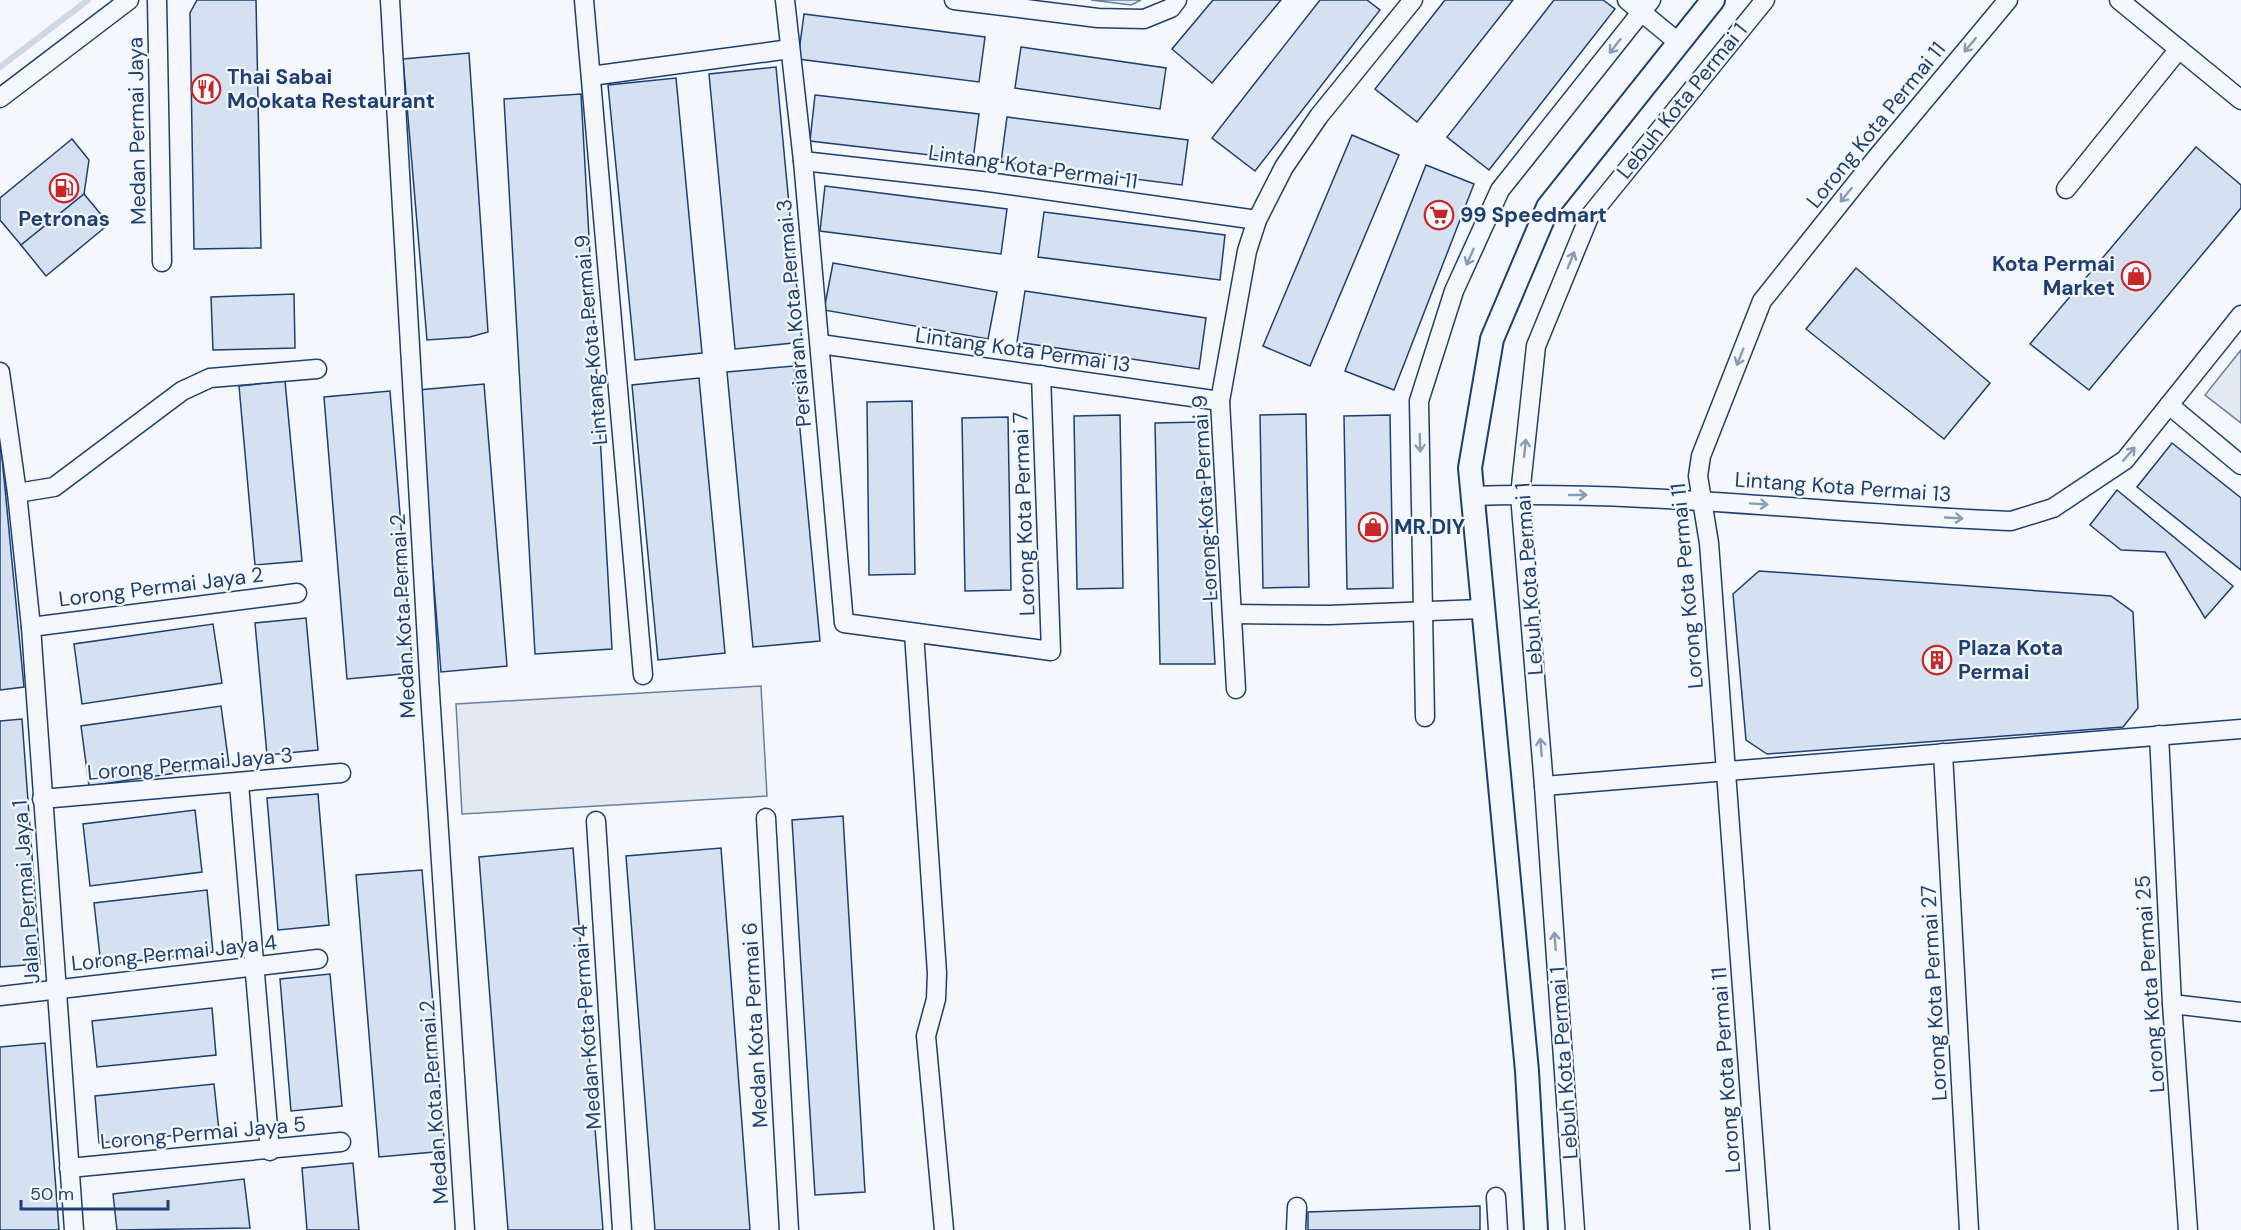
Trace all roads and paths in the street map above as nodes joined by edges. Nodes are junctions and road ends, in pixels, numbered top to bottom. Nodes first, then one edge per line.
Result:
1 (129, 0) edge
2 (157, 0) edge
3 (390, 0) edge
4 (584, 0) edge
5 (785, 0) edge
6 (954, 0) edge
7 (1177, 0) edge
8 (1413, 0) edge
9 (1626, 0) edge
10 (1713, 0) edge
11 (1765, 0) edge
12 (2008, 0) edge
13 (2119, 0) edge
14 (1646, 6) edge
15 (1679, 43) junction
16 (790, 49) junction
17 (2179, 49) junction
18 (591, 76) junction
19 (0, 98) edge
20 (2241, 100) edge
21 (803, 161) junction
22 (2066, 189) dead end
23 (1257, 220) junction
24 (162, 262) dead end
25 (2241, 315) edge
26 (820, 344) junction
27 (317, 369) dead end
28 (0, 372) edge
29 (1041, 375) junction
30 (1220, 401) junction
31 (2169, 405) junction
32 (2241, 465) edge
33 (17, 493) junction
34 (1520, 495) junction
35 (1471, 496) junction
36 (1701, 500) junction
37 (297, 593) dead end
38 (1481, 609) junction
39 (1425, 611) junction
40 (1233, 614) junction
41 (31, 627) junction
42 (914, 633) junction
43 (643, 675) dead end
44 (1236, 689) dead end
45 (1425, 717) dead end
46 (2241, 729) edge
47 (2159, 735) junction
48 (1943, 753) junction
49 (1725, 771) junction
50 (341, 773) dead end
51 (240, 784) junction
52 (1544, 786) junction
53 (42, 799) junction
54 (766, 818) dead end
55 (596, 821) dead end
56 (318, 959) dead end
57 (255, 967) junction
58 (55, 989) junction
59 (0, 996) edge
60 (2172, 1004) junction
61 (2241, 1012) edge
62 (341, 1143) dead end
63 (270, 1151) junction
64 (69, 1168) junction
65 (1496, 1197) dead end
66 (1297, 1207) dead end
67 (75, 1230) edge
68 (465, 1230) edge
69 (622, 1230) edge
70 (789, 1230) edge
71 (944, 1230) edge
72 (1296, 1230) edge
73 (1498, 1230) edge
74 (1536, 1230) edge
75 (1575, 1230) edge
76 (1760, 1230) edge
77 (1970, 1230) edge
78 (2188, 1230) edge

1 - 19 street
2 - 24 street, Medan Permai Jaya
3 - 68 street, Medan Kota Permai 2
4 - 18 street, Lintang Kota Permai 9
5 - 16 street, Persiaran Kota Permai 3
6 - 7 street
8 - 23 street, Lorong Kota Permai 9
9 - 14 street
10 - 15 street, Lebuh Kota Permai 1
34 -> 11 street, Lebuh Kota Permai 1
12 -> 36 street, Lorong Kota Permai 11
13 - 17 street
14 - 15 street
14 -> 39 street
15 - 35 street, Lebuh Kota Permai 1
16 - 18 street
16 - 21 street, Persiaran Kota Permai 3
17 - 20 street
17 - 22 street
18 - 43 street, Lintang Kota Permai 9
21 - 23 street, Lintang Kota Permai 11
21 - 26 street, Persiaran Kota Permai 3
23 - 30 street, Lorong Kota Permai 9
25 - 31 street, Lintang Kota Permai 13
26 - 29 street, Lintang Kota Permai 13
26 - 42 street, Persiaran Kota Permai 3
27 - 33 street
28 - 33 street, Jalan Permai Jaya 1
29 - 30 street, Lintang Kota Permai 13
29 - 42 street, Lorong Kota Permai 7
30 - 40 street, Lorong Kota Permai 9
31 - 32 street
36 -> 31 street, Lintang Kota Permai 13
33 - 41 street, Jalan Permai Jaya 1
34 - 35 street, Lintang Kota Permai 13
34 -> 36 street, Lintang Kota Permai 13
52 -> 34 street, Lebuh Kota Permai 1
35 - 38 street, Lebuh Kota Permai 1
36 - 49 street, Lorong Kota Permai 11
37 - 41 street, Lorong Permai Jaya 2
38 - 39 street
38 - 74 street, Lebuh Kota Permai 1
39 - 40 street
39 - 45 street
40 - 44 street, Lorong Kota Permai 9
41 - 53 street, Jalan Permai Jaya 1
42 - 71 street
46 - 47 street
47 - 48 street
47 - 60 street, Lorong Kota Permai 25
48 - 49 street
48 - 77 street, Lorong Kota Permai 27
49 - 52 street
49 - 76 street, Lorong Kota Permai 11
50 - 51 street, Lorong Permai Jaya 3
51 - 53 street, Lorong Permai Jaya 3
51 - 57 street
75 -> 52 street, Lebuh Kota Permai 1
53 - 58 street, Jalan Permai Jaya 1
54 - 70 street, Medan Kota Permai 6
55 - 69 street, Medan Kota Permai 4
56 - 57 street, Lorong Permai Jaya 4
57 - 58 street, Lorong Permai Jaya 4
57 - 63 street
58 - 59 street, Lorong Permai Jaya 4
58 - 64 street, Jalan Permai Jaya 1
60 - 61 street
60 - 78 street, Lorong Kota Permai 25
62 - 63 street, Lorong Permai Jaya 5
63 - 64 street, Lorong Permai Jaya 5
64 - 67 street, Jalan Permai Jaya 1
65 - 73 street
66 - 72 street

